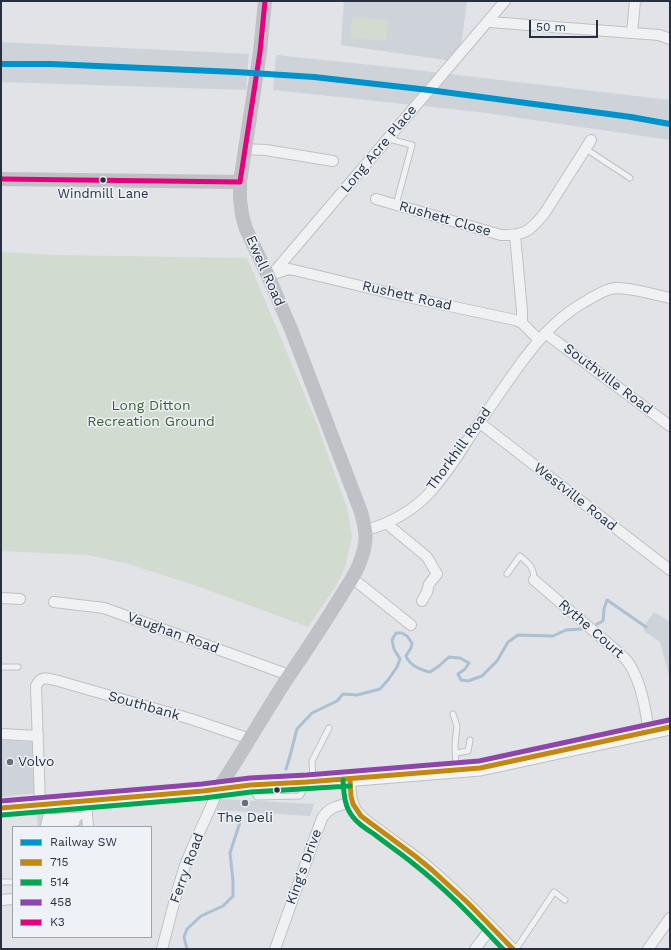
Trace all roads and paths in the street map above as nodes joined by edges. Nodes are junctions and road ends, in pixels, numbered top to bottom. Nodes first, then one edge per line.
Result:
1 (265, 1) edge
2 (505, 1) edge
3 (635, 1) edge
4 (490, 22) dead end
5 (632, 33) junction
6 (670, 39) edge
7 (393, 140) dead end
8 (589, 144) joint
9 (244, 149) junction
10 (333, 161) dead end
11 (630, 178) dead end
12 (1, 180) edge
13 (240, 182) junction
14 (376, 199) dead end
15 (396, 205) junction
16 (515, 235) junction
17 (269, 278) junction
18 (670, 298) edge
19 (522, 323) junction
20 (542, 336) junction
21 (480, 423) junction
22 (670, 426) edge
23 (386, 523) junction
24 (366, 530) junction
25 (670, 570) edge
26 (507, 574) dead end
27 (352, 578) junction
28 (534, 580) joint
29 (1, 598) edge
30 (20, 600) dead end
31 (422, 601) dead end
32 (54, 602) dead end
33 (411, 625) dead end
34 (1, 667) edge
35 (18, 667) dead end
36 (289, 675) junction
37 (453, 714) dead end
38 (670, 727) edge
39 (329, 728) dead end
40 (649, 732) junction
41 (1, 734) edge
42 (38, 736) junction
43 (250, 739) junction
44 (470, 740) dead end
45 (456, 753) junction
46 (456, 770) junction
47 (350, 779) junction
48 (310, 782) junction
49 (218, 789) junction
50 (352, 802) junction
51 (1, 808) edge
52 (81, 816) edge
53 (46, 817) edge
54 (87, 826) edge
55 (1, 882) edge
56 (12, 882) edge
57 (12, 899) edge
58 (1, 900) edge
59 (565, 900) dead end
60 (670, 918) edge
61 (492, 927) junction
62 (162, 949) edge
63 (275, 949) edge
64 (475, 949) edge
65 (514, 949) edge
66 (648, 949) edge

1 - 9 street, Ewell Road
2 - 17 street, Long Acre Place
3 - 5 street
4 - 5 street
5 - 6 street
7 - 15 lane
8 - 11 lane
8 - 16 street, Rushett Close
9 - 10 street
9 - 13 street, Ewell Road
12 - 13 street
13 - 17 street, Ewell Road
14 - 15 street, Rushett Close
15 - 16 street, Rushett Close
16 - 19 street
17 - 19 street, Rushett Road
17 - 24 street, Ewell Road
18 - 20 street, Thorkhill Road
19 - 20 street, Rushett Road
20 - 21 street, Thorkhill Road
20 - 22 street, Southville Road
21 - 23 street, Thorkhill Road
21 - 25 street, Westville Road
23 - 24 street, Thorkhill Road
23 - 31 street
24 - 27 street
26 - 28 lane
27 - 33 street
27 - 36 street
28 - 40 street, Rythe Court
29 - 30 street
32 - 36 street, Vaughan Road
34 - 35 lane
36 - 43 street
37 - 45 lane
38 - 40 main road
39 - 48 lane
40 - 46 main road
41 - 42 street
42 - 43 street, Southbank
42 - 53 street
43 - 49 street
44 - 45 lane
45 - 46 lane
46 - 47 main road
47 - 48 main road
47 - 50 street
48 - 49 main road
49 - 52 main road
49 - 62 street, Ferry Road
50 - 61 street
50 - 63 street, King's Drive
51 - 53 main road
52 - 53 main road
52 - 53 lane
52 - 54 street
55 - 56 lane
57 - 58 street
59 - 65 lane
60 - 66 street
61 - 64 street
61 - 65 street

